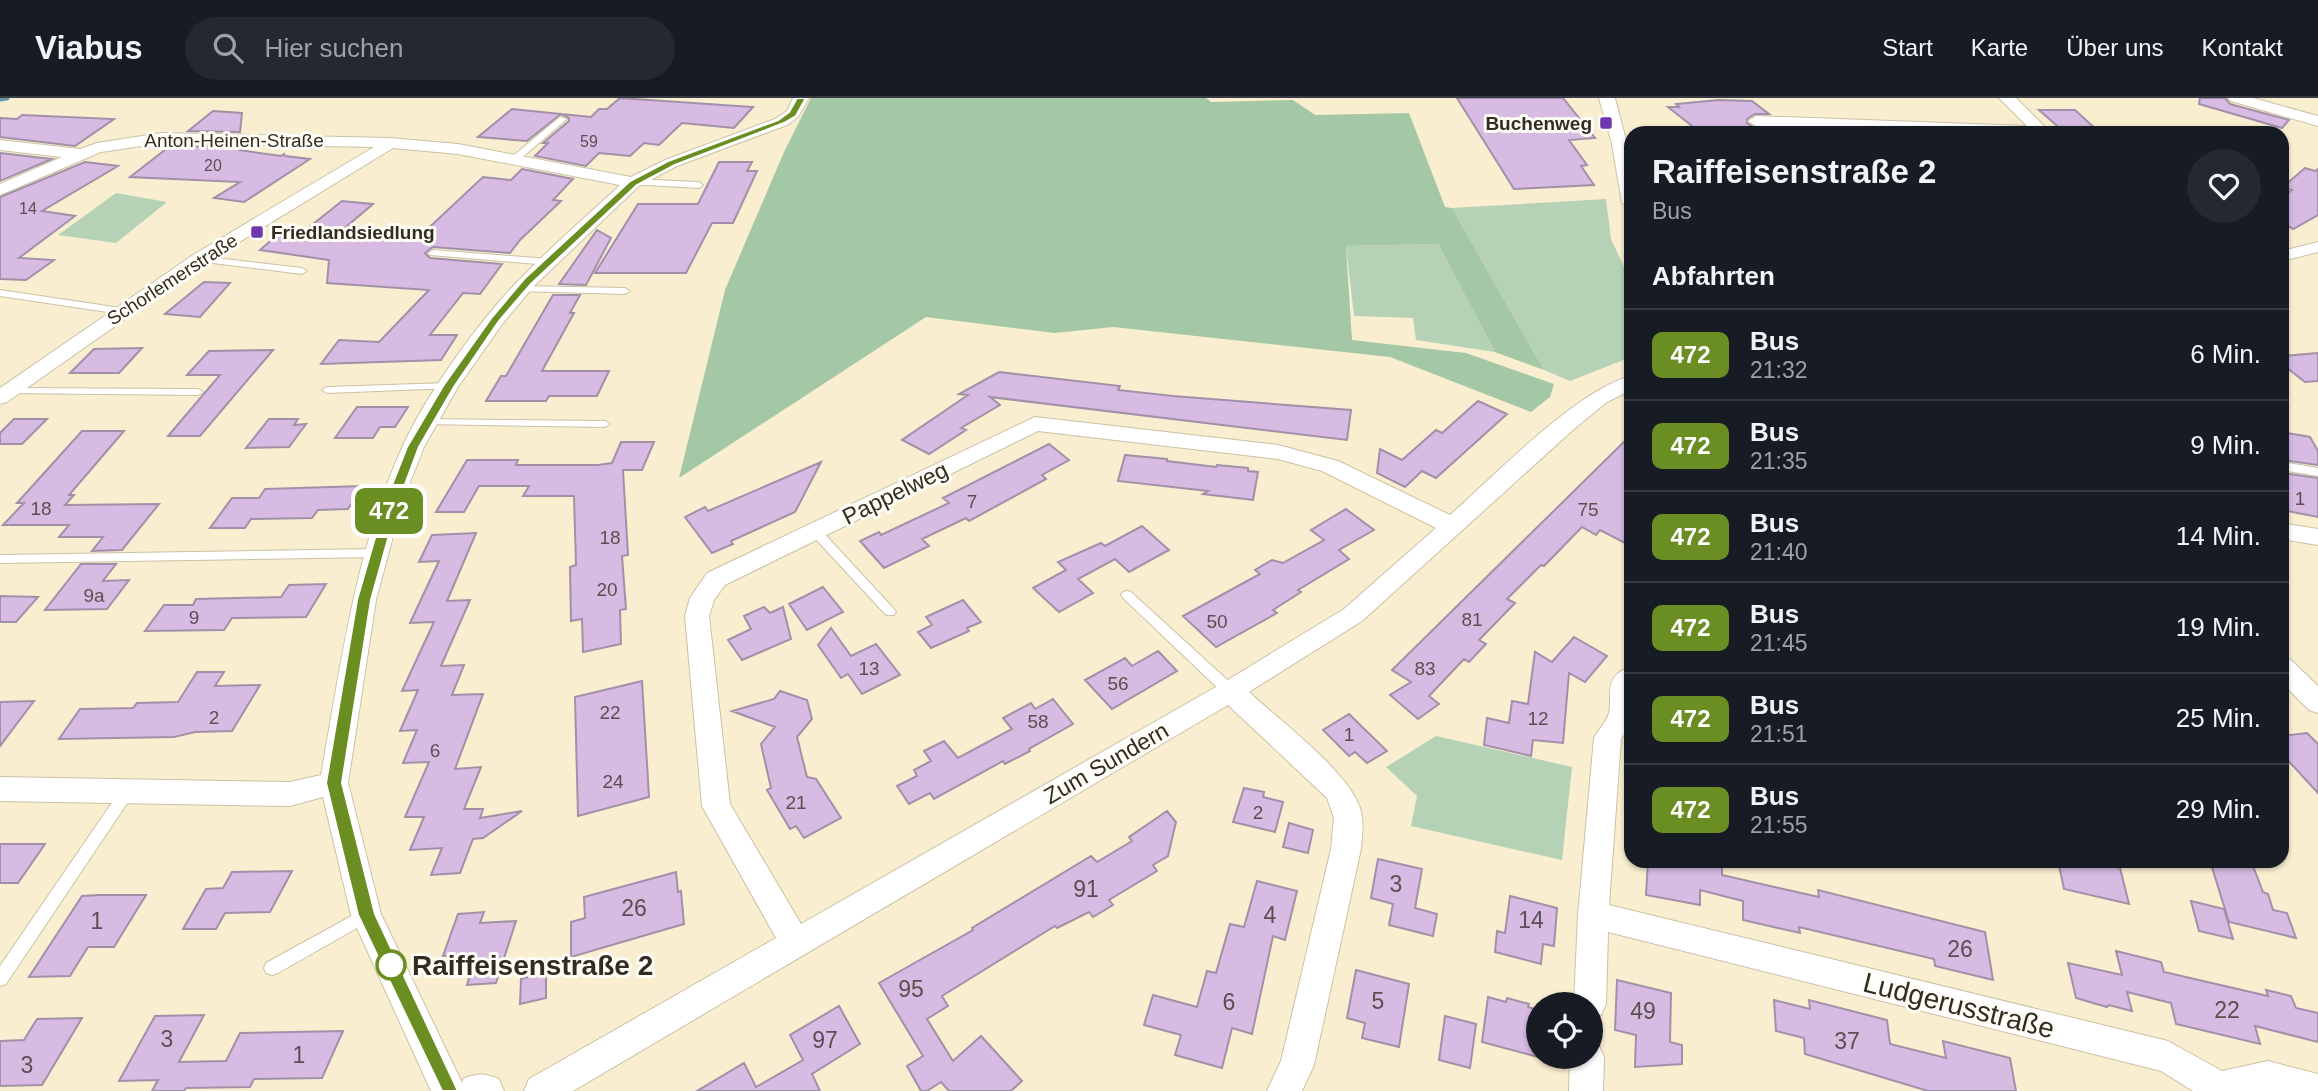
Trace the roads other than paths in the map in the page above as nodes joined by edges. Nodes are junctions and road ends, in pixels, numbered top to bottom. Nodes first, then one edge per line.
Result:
1 (802, 98) edge
2 (1607, 98) edge
3 (2007, 98) edge
4 (2236, 98) edge
5 (563, 120) dead end
6 (1756, 121) dead end
7 (2318, 121) edge
8 (1886, 126) edge
9 (2035, 126) edge
10 (390, 143) junction
11 (0, 145) edge
12 (80, 154) junction
13 (516, 158) junction
14 (1624, 164) edge
15 (633, 183) junction
16 (699, 185) dead end
17 (0, 190) edge
18 (2318, 247) edge
19 (433, 253) dead end
20 (2289, 254) edge
21 (199, 259) junction
22 (549, 262) junction
23 (302, 271) dead end
24 (521, 289) junction
25 (625, 291) dead end
26 (0, 293) edge
27 (121, 311) junction
28 (448, 386) junction
29 (1624, 386) edge
30 (327, 390) dead end
31 (198, 392) dead end
32 (5, 394) edge
33 (428, 422) junction
34 (605, 424) dead end
35 (2289, 468) edge
36 (2318, 472) edge
37 (1452, 526) junction
38 (816, 531) junction
39 (2289, 532) edge
40 (2318, 537) edge
41 (375, 553) junction
42 (0, 559) edge
43 (1127, 595) dead end
44 (890, 612) dead end
45 (2289, 674) edge
46 (1624, 686) edge
47 (1230, 691) junction
48 (1624, 703) edge
49 (2318, 704) edge
50 (1624, 719) edge
51 (334, 783) junction
52 (0, 789) edge
53 (127, 792) junction
54 (366, 915) junction
55 (1593, 915) junction
56 (795, 942) junction
57 (272, 968) dead end
58 (0, 979) edge
59 (1590, 992) edge
60 (1587, 1069) edge
61 (2220, 1089) edge
62 (448, 1091) edge
63 (475, 1091) edge
64 (486, 1091) edge
65 (541, 1091) edge
66 (1284, 1091) edge
67 (1586, 1091) edge
68 (2318, 1091) edge

1 - 15 street
2 - 14 street
3 - 9 street
4 - 7 street
5 - 13 lane
6 - 8 street
10 - 12 street, Anton-Heinen-Straße
10 - 13 street
10 - 21 street, Schorlemerstraße
11 - 12 street, Anton-Heinen-Straße
12 - 17 street, Anton-Heinen-Straße
13 - 15 street
15 - 16 lane
15 - 22 street
18 - 20 street
19 - 22 lane
21 - 23 lane
21 - 27 street, Schorlemerstraße
22 - 24 street
24 - 25 lane
24 - 28 street
26 - 27 lane
27 - 32 street, Schorlemerstraße
28 - 30 lane
28 - 33 street
29 - 37 street, Zum Sundern
31 - 32 lane
33 - 34 lane
33 - 41 street
35 - 36 lane
37 - 38 street, Pappelweg
37 - 47 street, Zum Sundern
38 - 44 lane
38 - 56 street, Pappelweg
39 - 40 street
41 - 42 lane
41 - 51 street
43 - 47 lane
45 - 49 street
46 - 48 street
47 - 56 street, Zum Sundern
47 - 66 street
50 - 55 street
51 - 53 street
51 - 54 street
52 - 53 street
53 - 58 lane
54 - 57 lane
54 - 62 street
55 - 59 street
55 - 61 street, Ludgerusstraße
56 - 65 street, Zum Sundern
60 - 67 street
61 - 68 street, Ludgerusstraße
63 - 64 street

